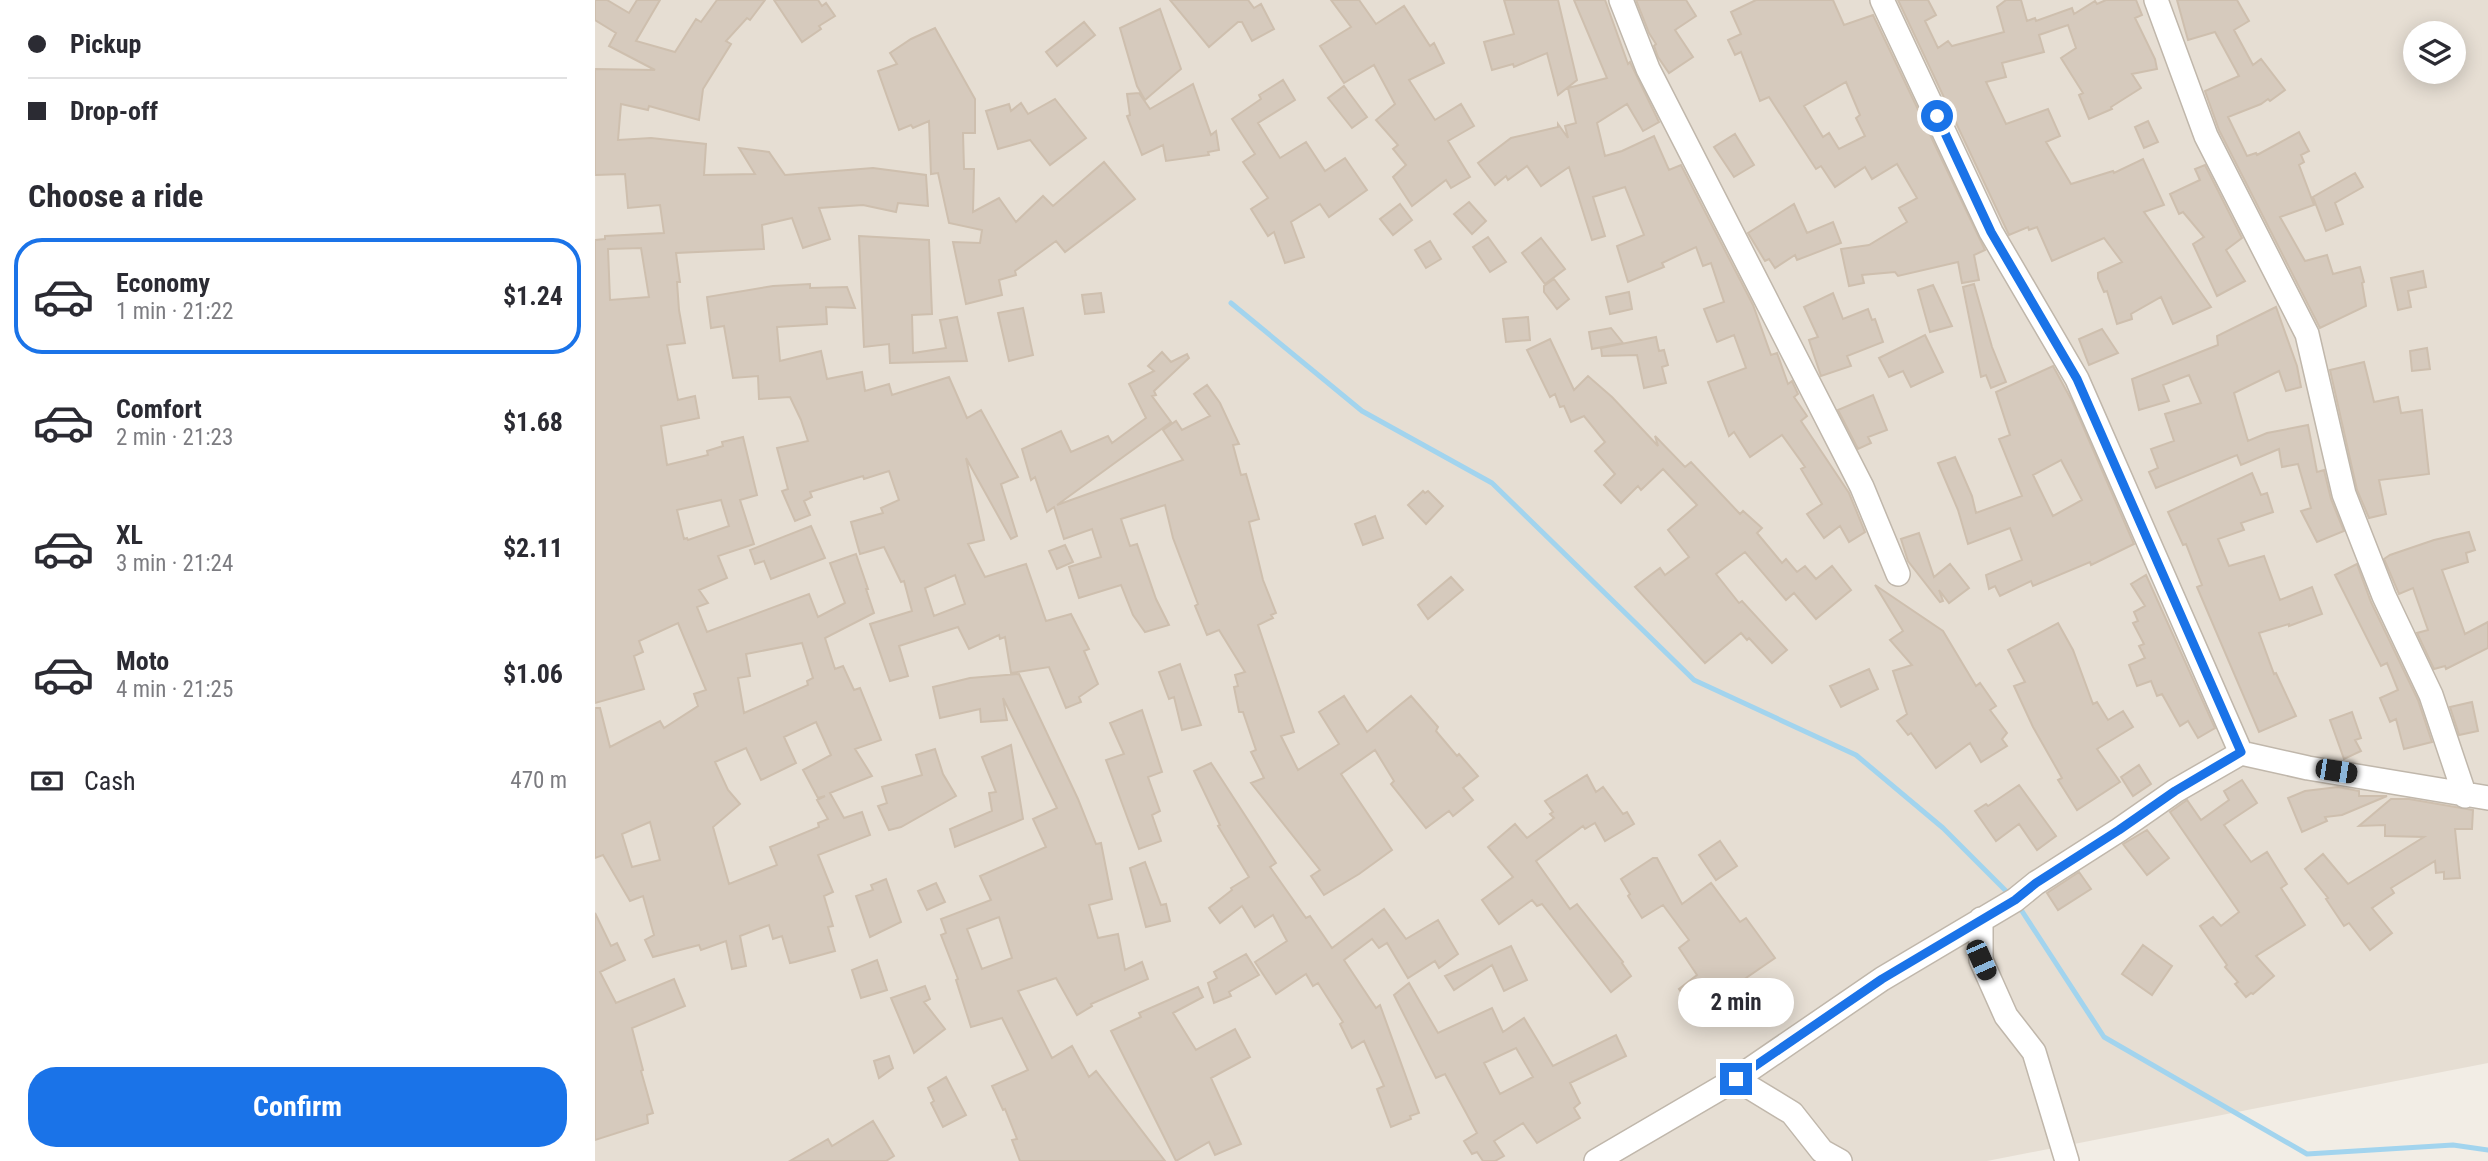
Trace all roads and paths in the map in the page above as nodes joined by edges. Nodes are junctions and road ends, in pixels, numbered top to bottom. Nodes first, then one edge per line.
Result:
1 (1622, 0) edge
2 (1882, 0) edge
3 (2156, 0) edge
4 (1898, 575) dead end
5 (2241, 752) junction
6 (2465, 796) junction
7 (2488, 798) edge
8 (1981, 919) junction
9 (1736, 1079) junction
10 (1596, 1161) edge
11 (1840, 1161) edge
12 (2067, 1161) edge

1 - 4 street
2 - 5 street
3 - 6 street
5 - 6 street
5 - 8 street
6 - 7 street
8 - 9 street
8 - 12 street
9 - 10 street
9 - 11 street

